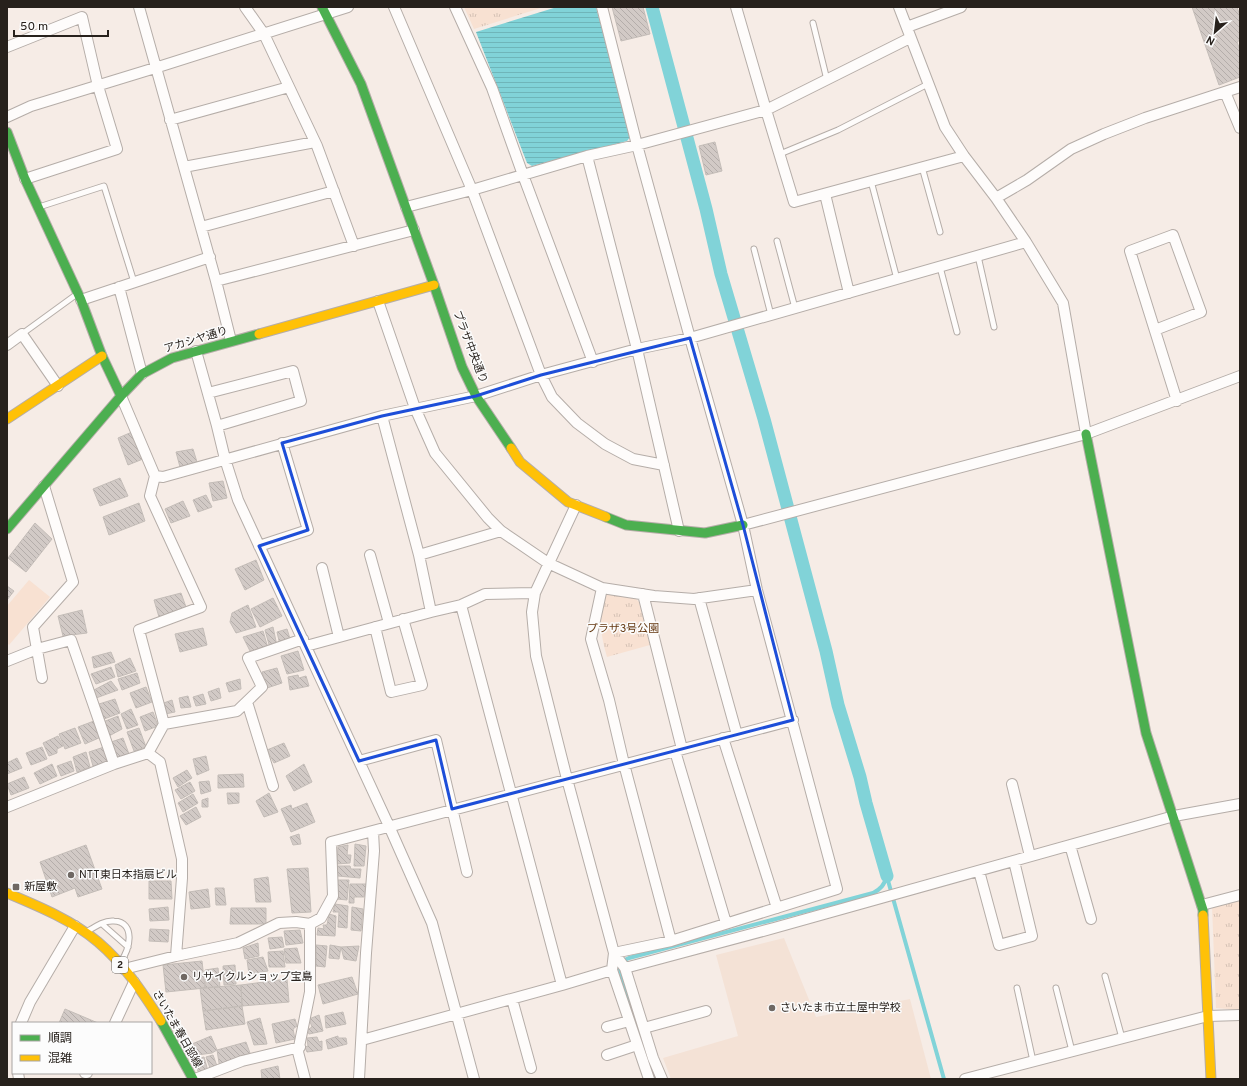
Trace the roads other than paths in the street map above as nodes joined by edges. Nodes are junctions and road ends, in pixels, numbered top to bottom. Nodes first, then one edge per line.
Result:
1 (139, 7) edge
2 (246, 7) edge
3 (348, 7) edge
4 (394, 7) edge
5 (455, 7) edge
6 (602, 7) edge
7 (736, 7) edge
8 (899, 7) edge
9 (961, 7) edge
10 (324, 10) edge
11 (813, 23) dead end
12 (906, 27) junction
13 (264, 34) junction
14 (910, 38) junction
15 (7, 47) edge
16 (155, 68) junction
17 (827, 80) junction
18 (928, 84) junction
19 (98, 86) junction
20 (289, 87) junction
21 (1240, 87) edge
22 (1225, 92) junction
23 (766, 110) junction
24 (7, 117) edge
25 (170, 120) junction
26 (1240, 128) edge
27 (7, 132) edge
28 (315, 142) junction
29 (637, 145) junction
30 (780, 154) junction
31 (588, 156) junction
32 (964, 156) junction
33 (184, 167) junction
34 (922, 167) junction
35 (523, 175) junction
36 (25, 179) junction
37 (871, 181) junction
38 (472, 190) junction
39 (334, 191) junction
40 (825, 194) junction
41 (996, 198) junction
42 (38, 207) junction
43 (406, 207) junction
44 (201, 227) junction
45 (414, 230) junction
46 (940, 232) dead end
47 (777, 241) dead end
48 (1026, 242) junction
49 (354, 246) junction
50 (754, 249) dead end
51 (978, 256) junction
52 (210, 257) junction
53 (940, 267) junction
54 (897, 279) junction
55 (216, 281) junction
56 (134, 282) junction
57 (434, 285) junction
58 (119, 287) junction
59 (849, 293) junction
60 (80, 297) junction
61 (378, 301) junction
62 (795, 308) junction
63 (771, 315) junction
64 (994, 327) dead end
65 (1155, 330) junction
66 (957, 332) dead end
67 (22, 334) junction
68 (690, 338) junction
69 (231, 341) junction
70 (7, 344) edge
71 (637, 349) junction
72 (196, 351) junction
73 (102, 356) junction
74 (593, 362) junction
75 (142, 374) junction
76 (541, 375) junction
77 (1240, 376) edge
78 (58, 386) junction
79 (208, 393) junction
80 (121, 396) junction
81 (476, 396) junction
82 (1177, 401) junction
83 (415, 408) junction
84 (382, 416) junction
85 (7, 419) edge
86 (217, 426) junction
87 (1086, 434) junction
88 (282, 443) junction
89 (224, 459) junction
90 (664, 464) junction
91 (155, 476) junction
92 (44, 486) junction
93 (576, 505) junction
94 (743, 525) junction
95 (7, 529) edge
96 (501, 531) junction
97 (679, 531) junction
98 (259, 546) junction
99 (370, 555) dead end
100 (419, 555) junction
101 (548, 563) junction
102 (322, 568) dead end
103 (602, 588) junction
104 (757, 590) junction
105 (535, 593) junction
106 (643, 594) junction
107 (699, 598) junction
108 (461, 605) junction
109 (431, 612) junction
110 (403, 619) junction
111 (389, 623) junction
112 (375, 627) junction
113 (339, 637) junction
114 (304, 642) junction
115 (37, 649) junction
116 (7, 661) edge
117 (42, 678) dead end
118 (247, 702) junction
119 (793, 720) junction
120 (164, 724) junction
121 (737, 735) junction
122 (723, 738) junction
123 (678, 750) junction
124 (148, 753) junction
125 (359, 761) junction
126 (114, 764) junction
127 (624, 764) junction
128 (567, 779) junction
129 (1012, 784) dead end
130 (273, 786) dead end
131 (511, 794) junction
132 (1240, 804) edge
133 (7, 807) edge
134 (452, 810) junction
135 (1174, 816) junction
136 (390, 826) junction
137 (373, 831) junction
138 (1070, 845) junction
139 (1030, 856) junction
140 (1014, 861) junction
141 (978, 871) junction
142 (467, 872) dead end
143 (7, 893) edge
144 (1240, 895) edge
145 (1202, 904) junction
146 (778, 908) junction
147 (1090, 919) dead end
148 (102, 924) junction
149 (310, 924) junction
150 (726, 924) junction
151 (75, 926) junction
152 (86, 933) junction
153 (670, 940) junction
154 (128, 947) junction
155 (614, 952) junction
156 (176, 956) junction
157 (121, 966) junction
158 (625, 968) junction
159 (612, 970) junction
160 (1105, 976) dead end
161 (134, 982) junction
162 (562, 985) junction
163 (1017, 988) dead end
164 (1056, 988) dead end
165 (512, 998) junction
166 (706, 1011) dead end
167 (456, 1013) junction
168 (1240, 1015) edge
169 (1208, 1016) junction
170 (629, 1020) junction
171 (21, 1022) edge
172 (115, 1022) edge
173 (607, 1027) dead end
174 (644, 1028) junction
175 (1122, 1038) junction
176 (362, 1040) junction
177 (637, 1045) junction
178 (300, 1047) junction
179 (1072, 1051) junction
180 (607, 1055) dead end
181 (1033, 1061) junction
182 (531, 1068) dead end
183 (194, 1079) edge
184 (305, 1079) edge
185 (359, 1079) edge
186 (474, 1079) edge
187 (649, 1079) edge
188 (662, 1079) edge
189 (965, 1079) edge
190 (1211, 1079) edge

1 - 16 street
2 - 13 street
3 - 10 street
4 - 38 street
5 - 35 street
6 - 29 street
7 - 23 street
8 - 12 street
9 - 12 street
10 - 13 street
10 - 43 street, プラザ中央通り
11 - 17 lane
12 - 14 street
13 - 16 street
13 - 20 street
14 - 17 street
14 - 18 street
15 - 19 street
16 - 19 street
16 - 25 street
17 - 23 street
18 - 30 lane
18 - 32 street
19 - 24 street
19 - 36 street
20 - 25 street
20 - 28 street
21 - 22 street
22 - 26 street
22 - 41 street
23 - 29 street
23 - 30 street
25 - 33 street
27 - 36 street
28 - 33 street
28 - 39 street
29 - 31 street
29 - 68 street
30 - 40 street
31 - 35 street
31 - 71 street
32 - 34 street
32 - 41 street
33 - 44 street
34 - 37 street
34 - 46 lane
35 - 38 street
35 - 74 street
36 - 42 street
37 - 40 street
37 - 54 lane
38 - 43 street
38 - 76 street
39 - 44 street
39 - 49 street
40 - 59 street
41 - 48 street
42 - 56 lane
42 - 60 street
43 - 45 street, プラザ中央通り
44 - 52 street
45 - 49 street
45 - 57 street, プラザ中央通り
47 - 62 lane
48 - 51 street
48 - 87 street
49 - 55 street
50 - 63 lane
51 - 53 street
51 - 64 lane
52 - 55 street
52 - 56 street
53 - 54 street
53 - 66 lane
54 - 59 street
55 - 69 street
56 - 58 street
57 - 61 street, アカシヤ通り
57 - 81 street, プラザ中央通り
58 - 60 street
58 - 75 street
59 - 62 street
60 - 67 lane
60 - 73 street
61 - 69 street, アカシヤ通り
61 - 83 street
62 - 63 street
63 - 68 street
65 - 65 street
65 - 82 street
67 - 70 street
67 - 78 street
68 - 71 street
68 - 94 street
69 - 72 street, アカシヤ通り
71 - 74 street
71 - 90 street
72 - 75 street, アカシヤ通り
72 - 79 street
73 - 78 street
73 - 80 street
74 - 76 street
75 - 80 street, アカシヤ通り
76 - 81 street
76 - 90 street
77 - 82 street
78 - 85 street
79 - 86 street
79 - 86 street
80 - 91 street
80 - 92 street, アカシヤ通り
81 - 83 street
81 - 93 street, プラザ中央通り
82 - 87 street
83 - 84 street
83 - 96 street
84 - 88 street
84 - 100 street
86 - 89 street
87 - 94 street
87 - 135 street
88 - 89 street
88 - 98 street
89 - 91 street
89 - 98 street
90 - 97 street
91 - 120 street
92 - 95 street, アカシヤ通り
92 - 115 street
93 - 97 street, プラザ中央通り
93 - 101 street
94 - 97 street, プラザ中央通り
94 - 104 street
96 - 100 street
96 - 101 street
98 - 114 street
99 - 111 street
100 - 109 street
101 - 103 street
101 - 105 street
102 - 113 street
103 - 106 street
103 - 127 street
104 - 107 street
104 - 119 street
105 - 108 street
105 - 128 street
106 - 107 street
106 - 123 street
107 - 121 street
108 - 109 street
108 - 131 street
109 - 110 street
110 - 111 street
110 - 112 street
111 - 112 street
112 - 113 street
113 - 114 street
114 - 118 street
114 - 125 street
115 - 116 street
115 - 117 street
115 - 126 street
118 - 120 street
118 - 130 street
119 - 121 street
119 - 146 street
120 - 124 street
121 - 122 street
122 - 123 street
122 - 146 street
123 - 127 street
123 - 150 street
124 - 126 street
124 - 156 street
125 - 134 street
125 - 136 street
126 - 133 street
127 - 128 street
127 - 153 street
128 - 131 street
128 - 155 street
129 - 139 street
131 - 134 street
131 - 162 street
132 - 135 street
134 - 136 street
134 - 142 street
135 - 138 street
135 - 145 street
136 - 137 street
136 - 167 street
137 - 149 street
137 - 176 street
138 - 139 street
138 - 147 street
139 - 140 street
140 - 141 street
140 - 141 street
141 - 158 street
143 - 151 street, さいたま春日部線 / 2
144 - 145 street
145 - 169 street
146 - 150 street
148 - 152 lane
148 - 154 lane
148 - 154 lane
149 - 156 street
149 - 178 street
150 - 153 street
151 - 152 street, さいたま春日部線 / 2
151 - 171 street
152 - 157 street, さいたま春日部線 / 2
153 - 155 street
154 - 157 lane
155 - 158 street
155 - 159 street
156 - 157 street
157 - 161 street, さいたま春日部線 / 2
158 - 174 street
159 - 162 street
159 - 170 street
160 - 175 lane
161 - 172 street
161 - 183 street, さいたま春日部線 / 2
162 - 165 street
163 - 181 lane
164 - 179 lane
165 - 167 street
165 - 182 street
166 - 174 street
167 - 176 street
167 - 186 street
168 - 169 street
169 - 175 street
169 - 190 street
170 - 173 street
170 - 177 street
174 - 188 street
175 - 179 street
176 - 185 street
177 - 180 street
177 - 187 street
178 - 183 street
178 - 184 street
179 - 181 street
181 - 189 street

